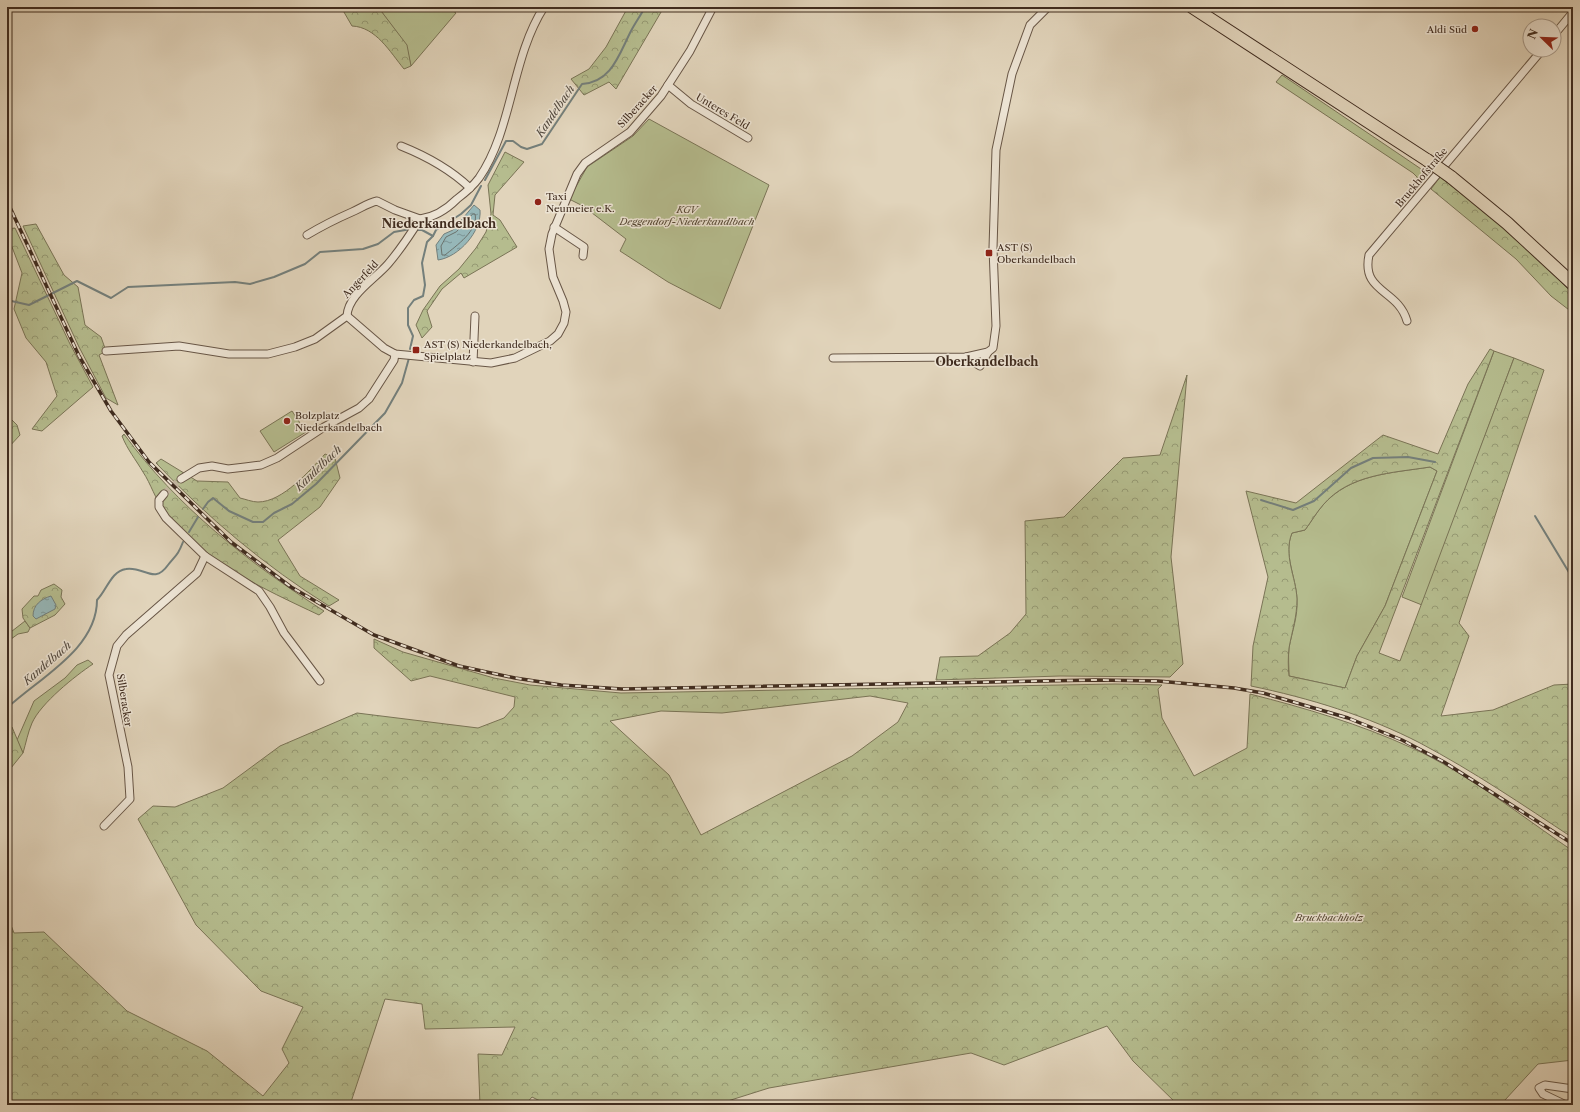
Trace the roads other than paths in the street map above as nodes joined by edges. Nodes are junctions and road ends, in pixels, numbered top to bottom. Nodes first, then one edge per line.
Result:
1 (544, 7) edge
2 (713, 7) edge
3 (1048, 7) edge
4 (1192, 7) edge
5 (1573, 12) edge
6 (1562, 25) edge
7 (1535, 58) edge
8 (668, 85) junction
9 (748, 138) dead end
10 (401, 146) dead end
11 (470, 188) junction
12 (420, 219) junction
13 (554, 227) junction
14 (307, 235) dead end
15 (583, 256) dead end
16 (1573, 284) edge
17 (347, 316) junction
18 (475, 316) dead end
19 (1407, 320) dead end
20 (106, 351) dead end
21 (988, 352) junction
22 (395, 354) junction
23 (966, 357) junction
24 (833, 358) dead end
25 (473, 362) junction
26 (181, 479) tunnel mouth
27 (164, 494) tunnel mouth
28 (205, 556) junction
29 (320, 681) dead end
30 (104, 826) dead end
31 (1573, 1089) edge
32 (1566, 1105) edge

1 - 11 street
2 - 8 street, Silberacker
3 - 21 street
4 - 16 main road, bridge
5 - 6 street
7 - 19 street, Bruckhofstraße
8 - 9 street, Unteres Feld
8 - 13 street, Silberacker
10 - 11 street
11 - 12 street
12 - 14 street
12 - 17 street, Angerfeld
13 - 15 street
13 - 25 street, Silberacker
17 - 20 street
17 - 22 street, Silberacker
18 - 25 street
21 - 23 street
21 - 23 street
22 - 25 street, Silberacker
22 - 26 street
23 - 24 street
27 - 28 street
28 - 29 street
28 - 30 street, Silberacker
31 - 32 street

